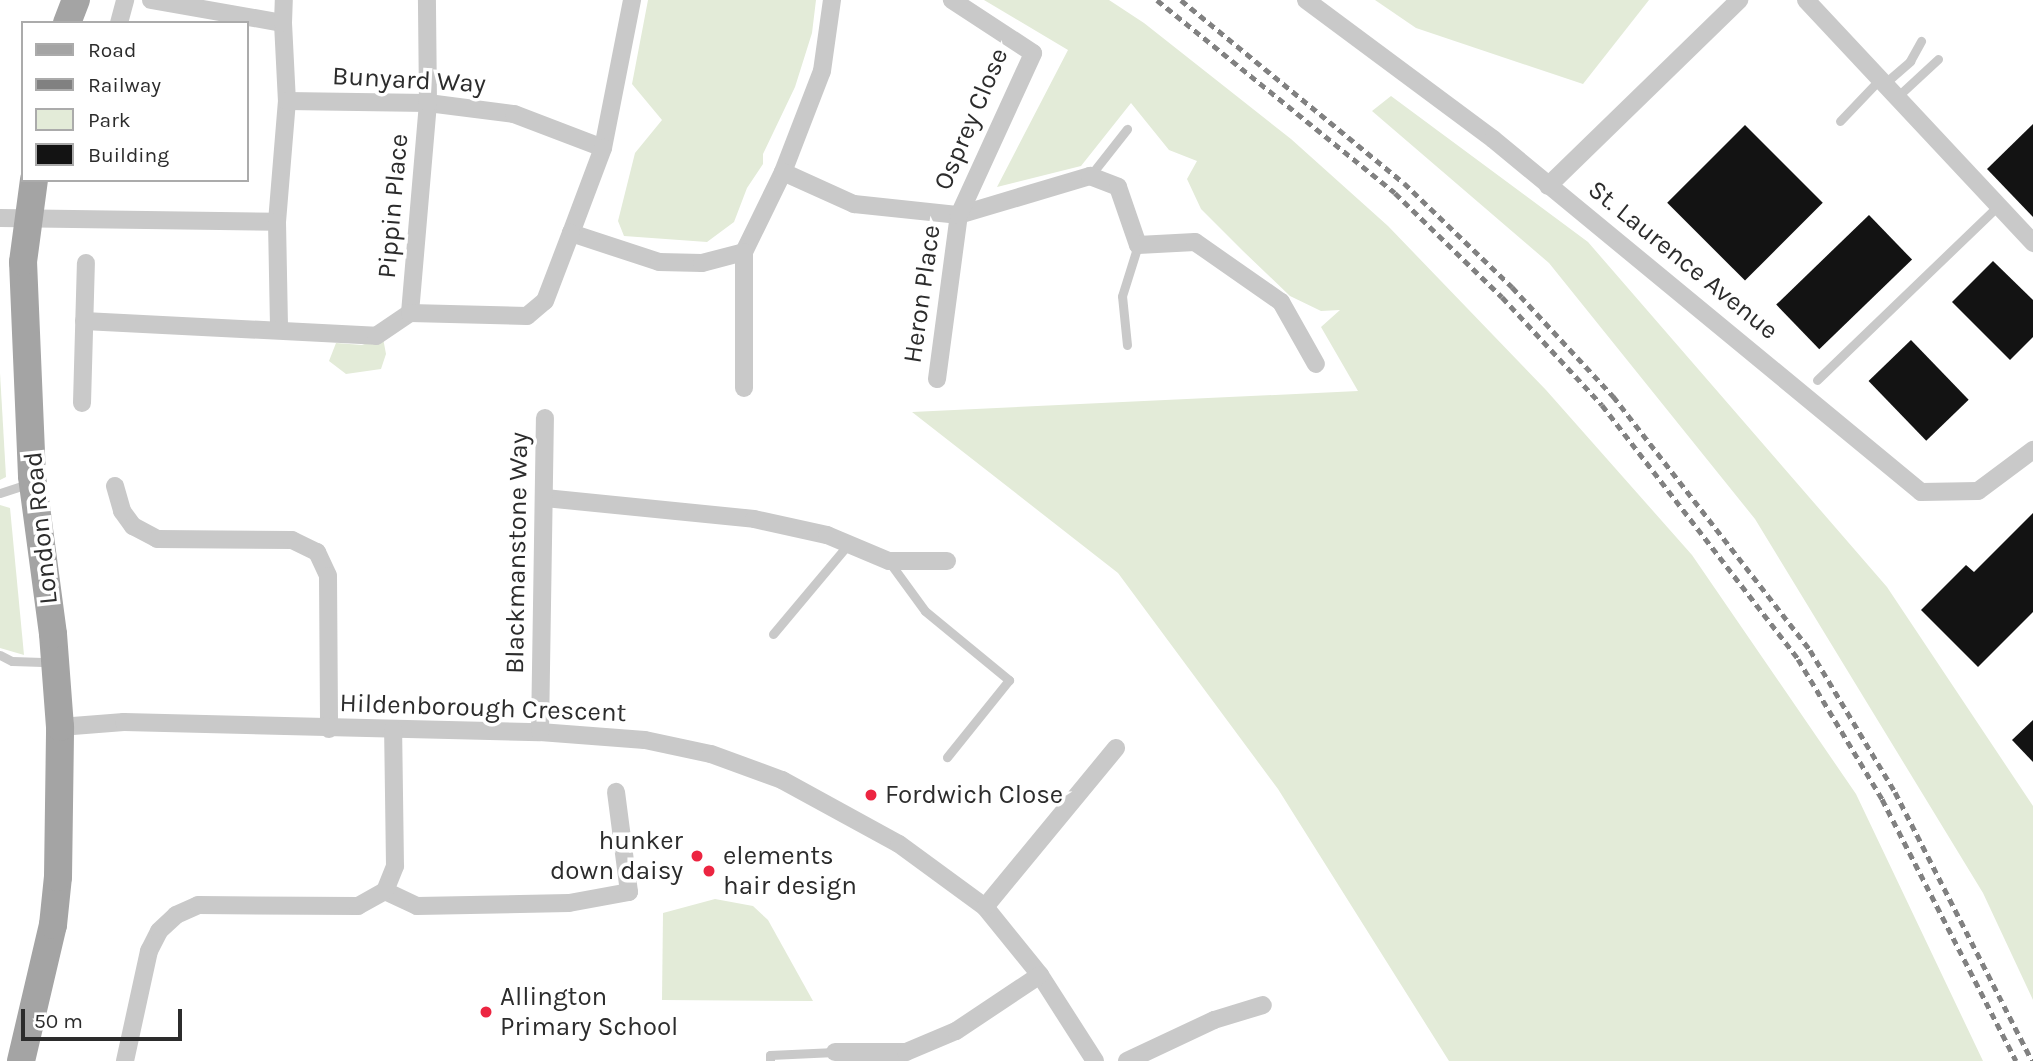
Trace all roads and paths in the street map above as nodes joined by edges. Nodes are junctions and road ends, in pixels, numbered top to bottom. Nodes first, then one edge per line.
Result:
1 (76, 0) edge
2 (125, 0) edge
3 (151, 0) edge
4 (284, 0) edge
5 (427, 0) edge
6 (632, 0) edge
7 (832, 0) edge
8 (952, 0) edge
9 (1306, 0) edge
10 (1739, 0) edge
11 (1806, 0) edge
12 (68, 21) edge
13 (120, 21) edge
14 (283, 23) junction
15 (1921, 41) dead end
16 (1938, 59) dead end
17 (1882, 81) junction
18 (1897, 97) junction
19 (287, 101) junction
20 (428, 103) junction
21 (1840, 121) dead end
22 (1127, 129) dead end
23 (603, 148) junction
24 (782, 172) junction
25 (1090, 176) junction
26 (33, 182) edge
27 (1548, 186) junction
28 (1998, 206) junction
29 (959, 215) junction
30 (13, 218) edge
31 (277, 222) junction
32 (571, 233) junction
33 (2033, 243) edge
34 (1138, 245) junction
35 (744, 252) junction
36 (86, 263) dead end
37 (410, 313) junction
38 (84, 321) junction
39 (279, 329) junction
40 (1127, 345) dead end
41 (1316, 364) dead end
42 (937, 379) dead end
43 (1817, 380) dead end
44 (744, 388) dead end
45 (82, 402) dead end
46 (545, 418) dead end
47 (2033, 450) edge
48 (33, 483) junction
49 (115, 486) dead end
50 (0, 493) edge
51 (545, 498) junction
52 (846, 547) junction
53 (888, 561) junction
54 (947, 561) dead end
55 (773, 634) dead end
56 (0, 656) edge
57 (55, 662) junction
58 (60, 727) junction
59 (329, 729) junction
60 (393, 729) junction
61 (540, 732) junction
62 (1116, 748) dead end
63 (947, 757) dead end
64 (616, 792) dead end
65 (385, 891) junction
66 (985, 907) junction
67 (1040, 975) junction
68 (1263, 1004) dead end
69 (835, 1052) joint
70 (906, 1057) edge
71 (21, 1061) edge
72 (125, 1061) edge
73 (770, 1061) edge
74 (1095, 1061) edge
75 (1127, 1061) edge

1 - 12 main road
2 - 13 street
3 - 14 street
4 - 14 street
5 - 20 street, Pippin Place
6 - 23 street
7 - 24 street
8 - 29 street, Osprey Close
9 - 27 street, St. Laurence Avenue
10 - 27 street
11 - 17 street
14 - 19 street
15 - 17 lane
16 - 18 lane
17 - 18 street
17 - 21 lane
18 - 28 street
19 - 20 street, Bunyard Way
19 - 31 street
20 - 23 street, Bunyard Way
20 - 37 street, Pippin Place
22 - 25 lane
23 - 32 street
24 - 29 street
24 - 35 street
25 - 29 street
25 - 34 street
26 - 30 main road, London Road
27 - 47 street, St. Laurence Avenue
28 - 33 street
28 - 43 lane
29 - 42 street, Heron Place
30 - 31 street
30 - 48 main road, London Road
31 - 39 street
32 - 35 street
32 - 37 street
34 - 40 lane
34 - 41 street
35 - 44 street
36 - 38 street
37 - 39 street
38 - 39 street
38 - 45 street
46 - 51 street, Blackmanstone Way
48 - 50 lane
48 - 57 main road, London Road
49 - 59 street
51 - 52 street
51 - 61 street, Blackmanstone Way
52 - 53 street
52 - 55 lane
53 - 54 street
53 - 63 lane
56 - 57 lane
57 - 58 main road, London Road
58 - 59 street, Hildenborough Crescent
58 - 71 main road, London Road
59 - 60 street, Hildenborough Crescent
60 - 61 street, Hildenborough Crescent
60 - 65 street
61 - 66 street, Hildenborough Crescent
62 - 66 street
64 - 65 street
65 - 72 street
66 - 67 street, Hildenborough Crescent
67 - 70 street
67 - 74 street, Hildenborough Crescent
68 - 75 street
69 - 70 street
69 - 73 lane

